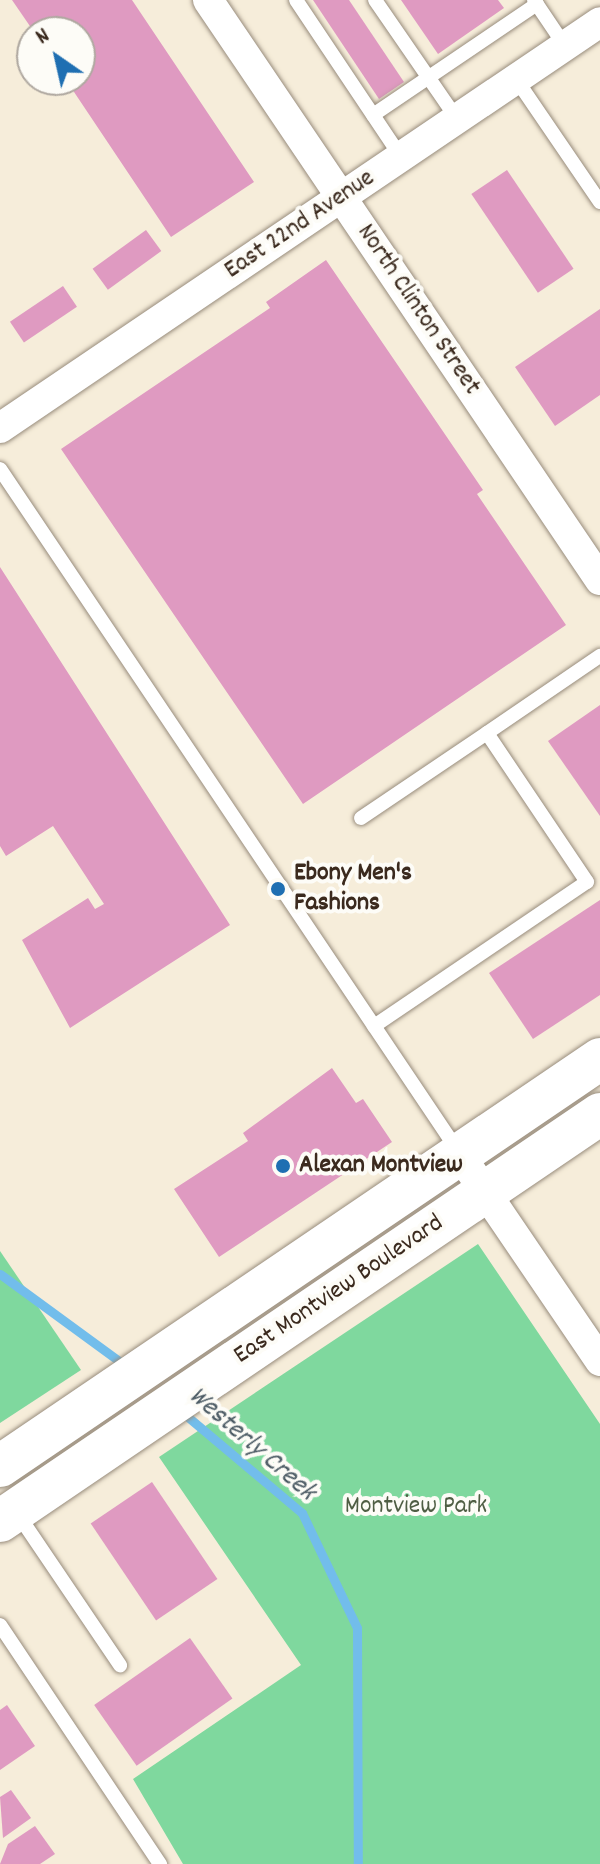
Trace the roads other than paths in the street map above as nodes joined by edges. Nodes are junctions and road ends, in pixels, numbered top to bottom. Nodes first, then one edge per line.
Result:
1 (208, 0) edge
2 (296, 0) edge
3 (375, 0) edge
4 (536, 2) edge
5 (600, 22) edge
6 (565, 46) junction
7 (428, 78) junction
8 (516, 79) junction
9 (373, 115) junction
10 (457, 119) junction
11 (401, 157) junction
12 (342, 197) junction
13 (600, 202) edge
14 (0, 428) edge
15 (0, 469) edge
16 (600, 580) edge
17 (600, 656) edge
18 (487, 733) junction
19 (361, 818) dead end
20 (374, 1026) junction
21 (600, 1059) edge
22 (600, 1114) edge
23 (460, 1155) junction
24 (486, 1192) junction
25 (600, 1361) edge
26 (0, 1466) edge
27 (8, 1515) edge
28 (0, 1625) edge
29 (120, 1665) dead end
30 (160, 1864) edge

1 - 12 street, North Clinton Street
2 - 9 lane
3 - 7 lane
4 - 6 lane
4 - 7 lane
5 - 6 street, East 22nd Avenue
6 - 8 street, East 22nd Avenue
7 - 9 lane
7 - 10 lane
8 - 10 street, East 22nd Avenue
8 - 13 lane
9 - 11 lane
10 - 11 street, East 22nd Avenue
11 - 12 street, East 22nd Avenue
12 - 14 street, East 22nd Avenue
12 - 16 street, North Clinton Street
15 - 20 lane
17 - 18 lane
18 - 19 lane
18 - 20 lane
20 - 23 lane
21 - 23 main road, East Montview Boulevard
22 - 24 main road, East Montview Boulevard
23 - 24 street
23 - 26 main road, East Montview Boulevard
24 - 25 street
24 - 27 main road, East Montview Boulevard
27 - 29 lane
28 - 30 lane

